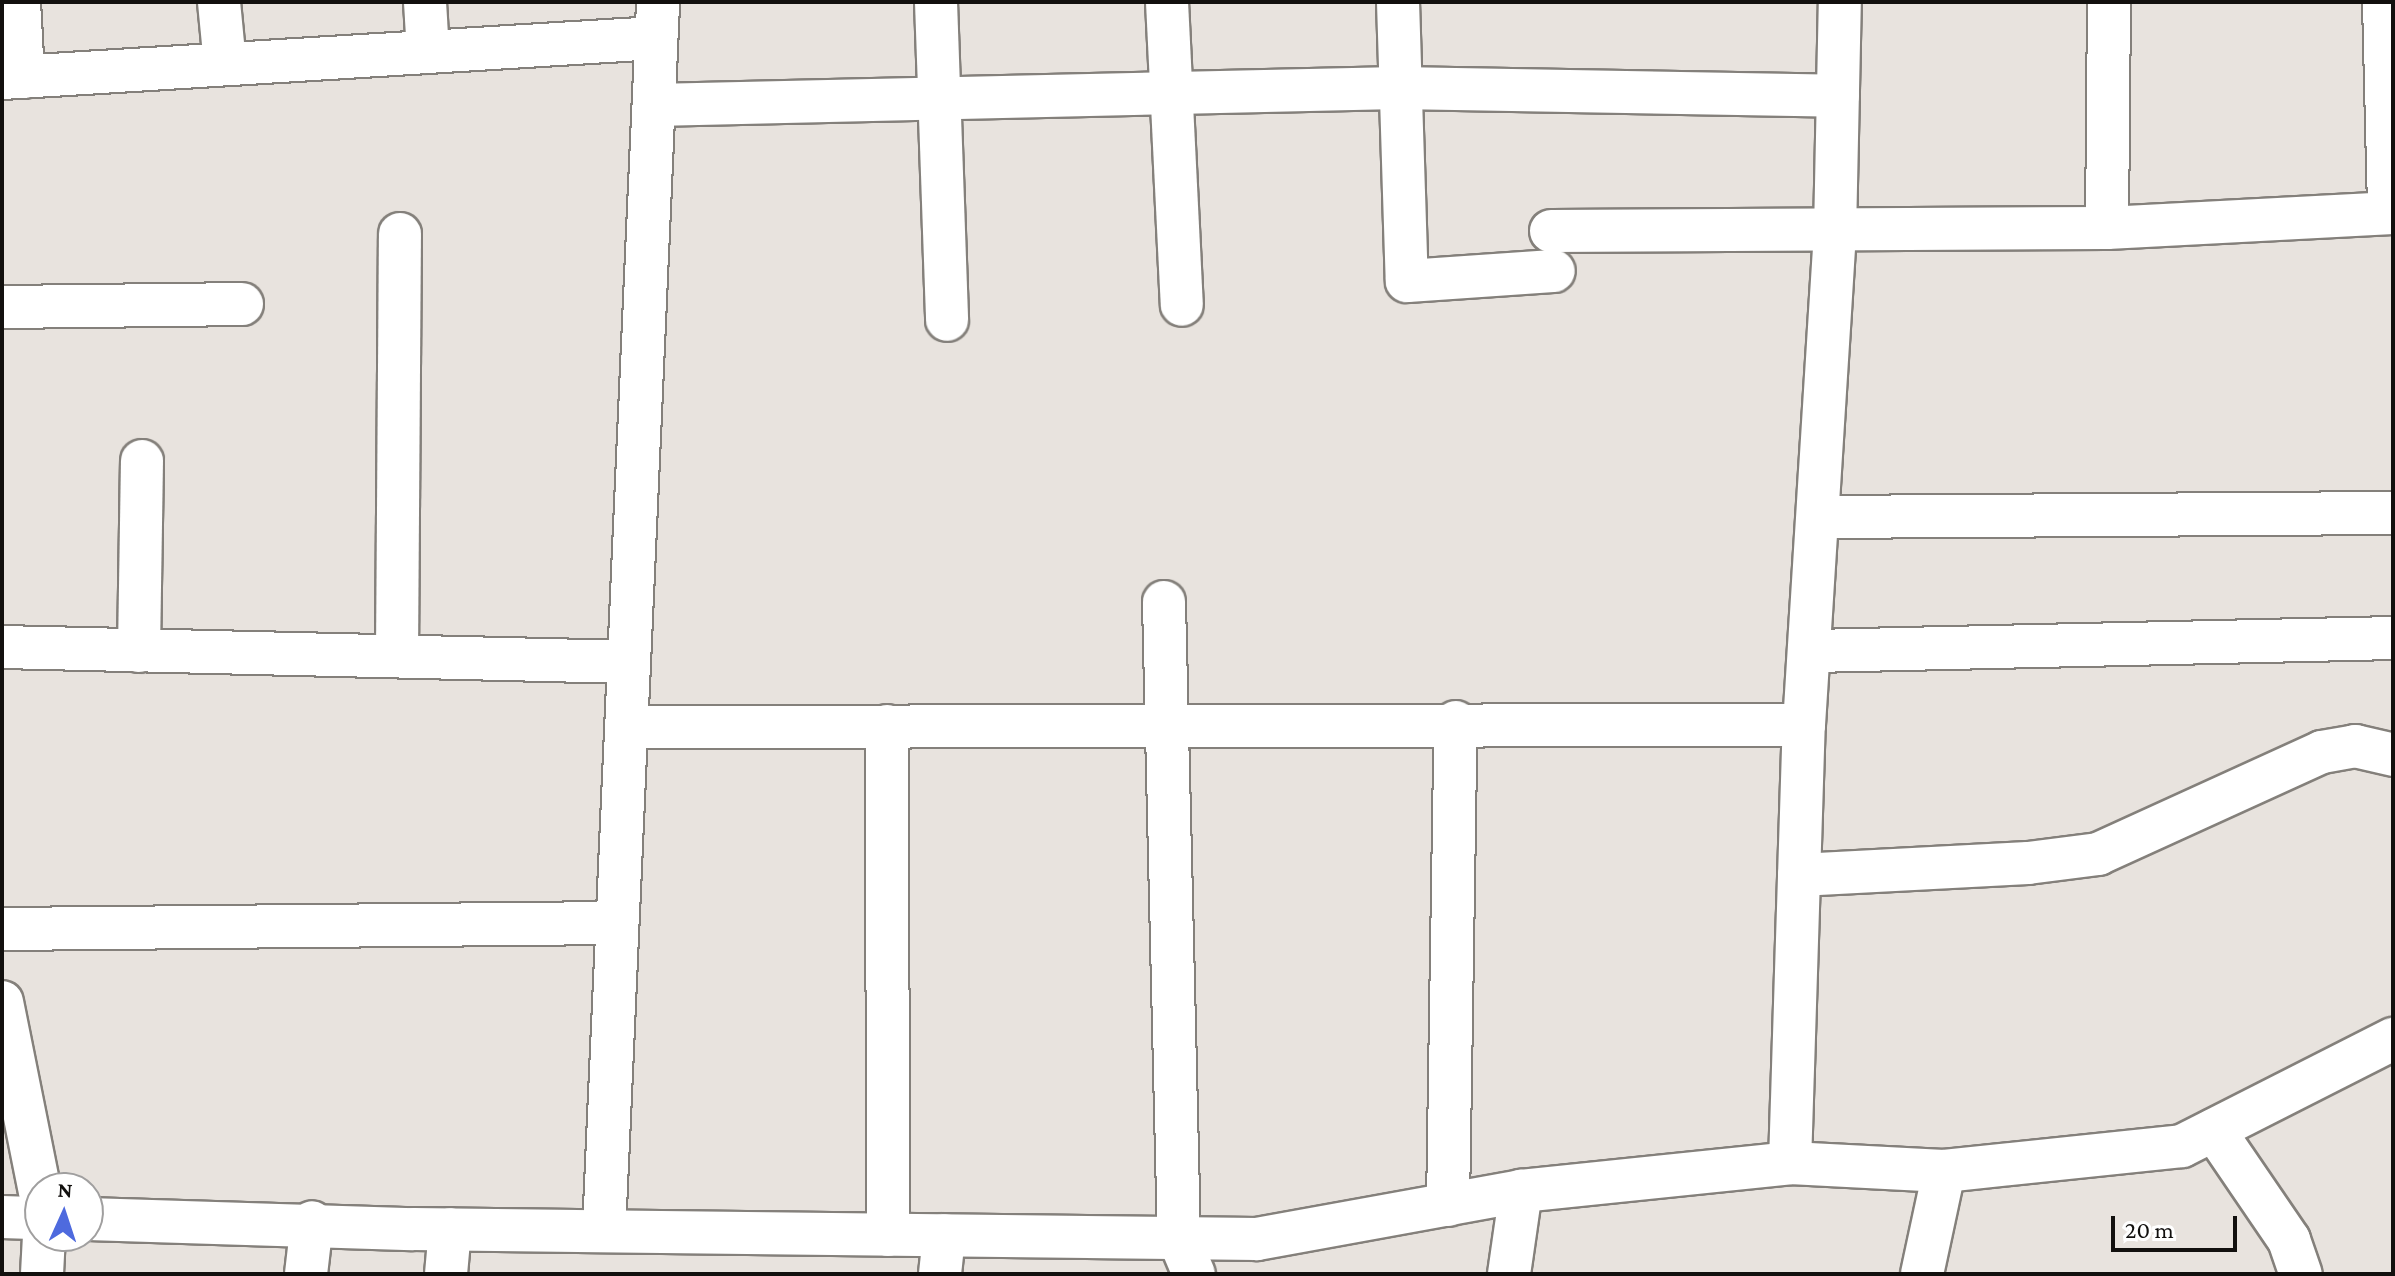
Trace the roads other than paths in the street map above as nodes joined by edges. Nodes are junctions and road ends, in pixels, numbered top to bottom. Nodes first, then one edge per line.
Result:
1 (19, 2) edge
2 (219, 2) edge
3 (425, 2) edge
4 (936, 2) edge
5 (1167, 2) edge
6 (1398, 2) edge
7 (1840, 2) edge
8 (2109, 2) edge
9 (2384, 2) edge
10 (657, 20) edge
11 (428, 52) junction
12 (225, 64) junction
13 (13, 77) edge
14 (1398, 88) junction
15 (1170, 93) junction
16 (1838, 96) junction
17 (937, 99) junction
18 (654, 105) junction
19 (2391, 213) edge
20 (2107, 228) junction
21 (1835, 233) junction
22 (400, 234) dead end
23 (242, 304) dead end
24 (1182, 305) dead end
25 (2, 307) edge
26 (947, 320) dead end
27 (142, 461) dead end
28 (2393, 513) edge
29 (1820, 517) junction
30 (1164, 602) dead end
31 (2393, 638) edge
32 (2, 647) edge
33 (139, 651) junction
34 (1813, 651) junction
35 (397, 656) junction
36 (629, 662) junction
37 (1456, 722) junction
38 (1165, 723) junction
39 (1804, 725) junction
40 (887, 726) junction
41 (626, 727) junction
42 (2393, 755) edge
43 (1799, 875) junction
44 (617, 923) junction
45 (2, 929) edge
46 (2, 1002) edge
47 (2393, 1039) edge
48 (2214, 1130) junction
49 (1790, 1163) junction
50 (1944, 1171) junction
51 (36, 1172) edge
52 (1521, 1191) junction
53 (1448, 1205) junction
54 (2, 1217) edge
55 (24, 1218) edge
56 (104, 1219) edge
57 (312, 1222) junction
58 (450, 1229) junction
59 (604, 1231) junction
60 (888, 1235) junction
61 (43, 1252) edge
62 (942, 1255) edge
63 (1186, 1256) edge
64 (42, 1274) edge
65 (306, 1274) edge
66 (446, 1274) edge
67 (1509, 1274) edge
68 (1922, 1274) edge
69 (2301, 1274) edge

1 - 13 street
2 - 12 street
3 - 11 street
4 - 17 street
5 - 15 street
6 - 14 street
7 - 16 street
8 - 20 street
9 - 19 street
10 - 11 street
10 - 18 street
11 - 12 street
12 - 13 street
14 - 15 street
14 - 16 street
14 - 21 street
15 - 17 street
15 - 24 street
16 - 21 street
17 - 18 street
17 - 26 street
18 - 36 street
19 - 20 street
20 - 21 street
21 - 29 street
22 - 35 street
23 - 25 street
27 - 33 street
28 - 29 street
29 - 34 street
30 - 38 street
31 - 34 street
32 - 33 street
33 - 35 street
34 - 39 street
35 - 36 street
36 - 41 street
37 - 38 street
37 - 39 street
37 - 53 street
38 - 40 street
38 - 63 street
39 - 43 street
40 - 41 street
40 - 60 street
41 - 44 street
42 - 43 street
43 - 49 street
44 - 45 street
44 - 59 street
46 - 51 street
47 - 48 street
48 - 50 street
48 - 69 street
49 - 50 street
49 - 52 street
50 - 68 street
52 - 53 street
52 - 67 street
53 - 63 street
54 - 55 street
56 - 57 street
57 - 58 street
57 - 65 street
58 - 59 street
58 - 66 street
59 - 60 street
60 - 62 street
61 - 64 street
62 - 63 street

